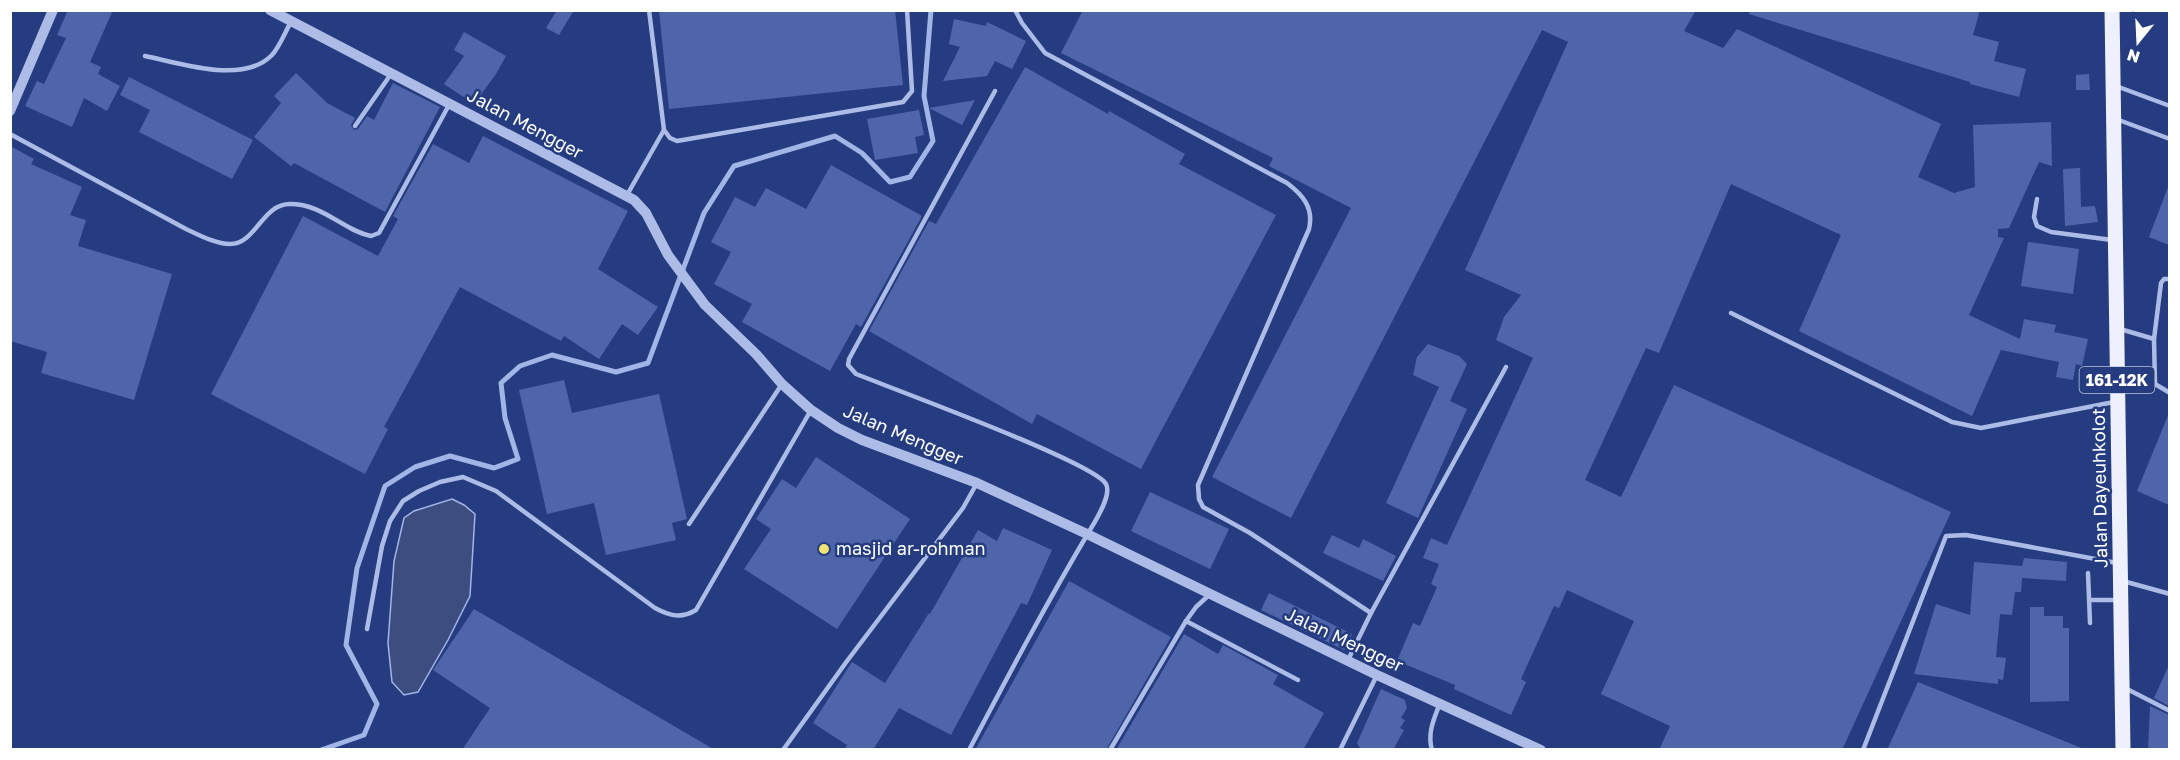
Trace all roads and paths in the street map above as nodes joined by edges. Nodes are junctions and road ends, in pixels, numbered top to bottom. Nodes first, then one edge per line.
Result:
1 (52, 10) edge
2 (270, 10) edge
3 (650, 10) edge
4 (907, 10) edge
5 (1015, 10) edge
6 (2112, 10) edge
7 (291, 22) junction
8 (145, 56) dead end
9 (391, 74) junction
10 (2113, 85) junction
11 (995, 91) dead end
12 (450, 103) junction
13 (2169, 106) edge
14 (10, 111) edge
15 (2114, 118) junction
16 (355, 126) dead end
17 (664, 130) junction
18 (10, 134) edge
19 (2169, 139) edge
20 (627, 196) junction
21 (2037, 199) dead end
22 (2115, 241) junction
23 (2169, 279) edge
24 (1731, 313) dead end
25 (2117, 329) junction
26 (2154, 339) junction
27 (1506, 367) dead end
28 (782, 384) junction
29 (2169, 393) edge
30 (2118, 402) junction
31 (811, 410) junction
32 (977, 483) junction
33 (689, 524) dead end
34 (1087, 534) junction
35 (2120, 564) junction
36 (2088, 573) dead end
37 (2121, 581) junction
38 (2169, 594) edge
39 (1209, 595) junction
40 (2090, 600) junction
41 (2121, 600) junction
42 (1371, 613) junction
43 (1186, 621) junction
44 (2090, 623) dead end
45 (367, 629) dead end
46 (1348, 660) junction
47 (1377, 675) junction
48 (1298, 680) dead end
49 (2122, 686) junction
50 (1440, 703) junction
51 (2169, 711) edge
52 (783, 750) edge
53 (969, 750) edge
54 (1110, 750) edge
55 (1340, 750) edge
56 (1432, 750) edge
57 (1541, 750) edge
58 (1863, 750) edge
59 (2123, 750) edge

1 - 14 street
2 - 7 street, Jalan Mengger
3 - 17 lane
4 - 17 lane
5 - 42 lane
6 - 10 main road, Jalan Dayeuhkolot / 161-12K
7 - 8 lane
7 - 9 street, Jalan Mengger
9 - 12 street, Jalan Mengger
9 - 16 lane
10 - 13 lane
10 - 15 main road, Jalan Dayeuhkolot / 161-12K
11 - 34 lane
12 - 18 lane
12 - 20 street, Jalan Mengger
15 - 19 lane
15 - 22 main road, Jalan Dayeuhkolot / 161-12K
17 - 20 lane
20 - 28 street, Jalan Mengger
21 - 22 lane
22 - 25 main road, Jalan Dayeuhkolot / 161-12K
23 - 26 lane
24 - 30 lane
25 - 26 lane
25 - 30 main road, Jalan Dayeuhkolot / 161-12K
26 - 29 lane
27 - 42 lane
28 - 31 street, Jalan Mengger
28 - 33 lane
30 - 35 main road, Jalan Dayeuhkolot / 161-12K
31 - 32 street, Jalan Mengger
31 - 45 lane
32 - 34 street, Jalan Mengger
32 - 52 lane
34 - 39 street, Jalan Mengger
34 - 53 lane
35 - 37 main road, Jalan Dayeuhkolot / 161-12K
35 - 58 lane
36 - 40 lane
37 - 38 lane
37 - 41 main road, Jalan Dayeuhkolot / 161-12K
39 - 43 lane
39 - 46 street, Jalan Mengger
40 - 41 lane
40 - 44 lane
41 - 49 main road, Jalan Dayeuhkolot / 161-12K
42 - 46 lane
43 - 48 lane
43 - 54 lane
46 - 47 street, Jalan Mengger
47 - 50 street, Jalan Mengger
47 - 55 lane
49 - 51 lane
49 - 59 main road, Jalan Dayeuhkolot / 161-12K
50 - 56 lane
50 - 57 street, Jalan Mengger

